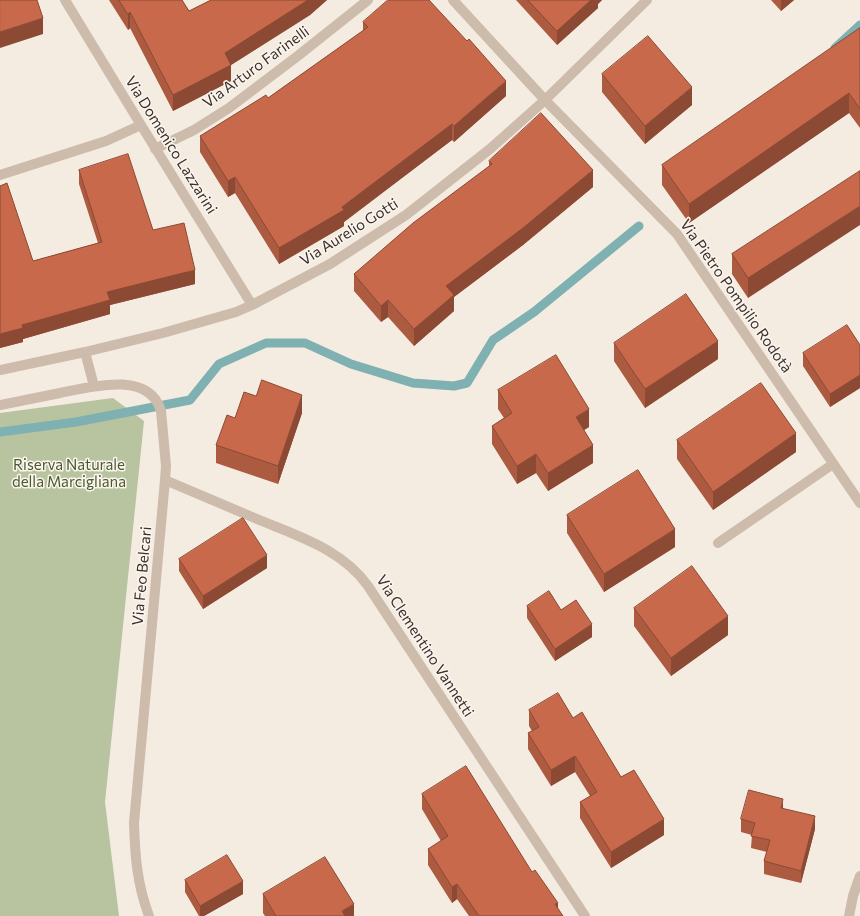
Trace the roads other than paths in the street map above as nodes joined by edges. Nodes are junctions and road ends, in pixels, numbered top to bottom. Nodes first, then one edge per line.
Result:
1 (66, 0) edge
2 (368, 0) edge
3 (453, 0) edge
4 (647, 0) edge
5 (546, 100) junction
6 (140, 125) junction
7 (155, 149) junction
8 (0, 175) edge
9 (252, 305) junction
10 (85, 352) junction
11 (0, 370) edge
12 (94, 386) junction
13 (0, 405) edge
14 (833, 464) junction
15 (165, 480) junction
16 (860, 503) edge
17 (718, 543) dead end
18 (860, 876) edge
19 (149, 916) edge
20 (585, 916) edge
21 (849, 916) edge

1 - 6 street, Via Domenico Lazzarini
2 - 7 street, Via Arturo Farinelli
3 - 5 street, Via Pietro Pompilio Rodotà
4 - 5 street, Via Aurelio Gotti
5 - 9 street, Via Aurelio Gotti
5 - 14 street, Via Pietro Pompilio Rodotà
6 - 7 street, Via Domenico Lazzarini
6 - 8 street
7 - 9 street, Via Domenico Lazzarini
9 - 10 street, Via Aurelio Gotti
10 - 11 street, Via Aurelio Gotti
10 - 12 street
12 - 13 street, Via Feo Belcari
12 - 15 street, Via Feo Belcari
14 - 16 street, Via Pietro Pompilio Rodotà
14 - 17 street
15 - 19 street, Via Feo Belcari
15 - 20 street, Via Clementino Vannetti
18 - 21 street

